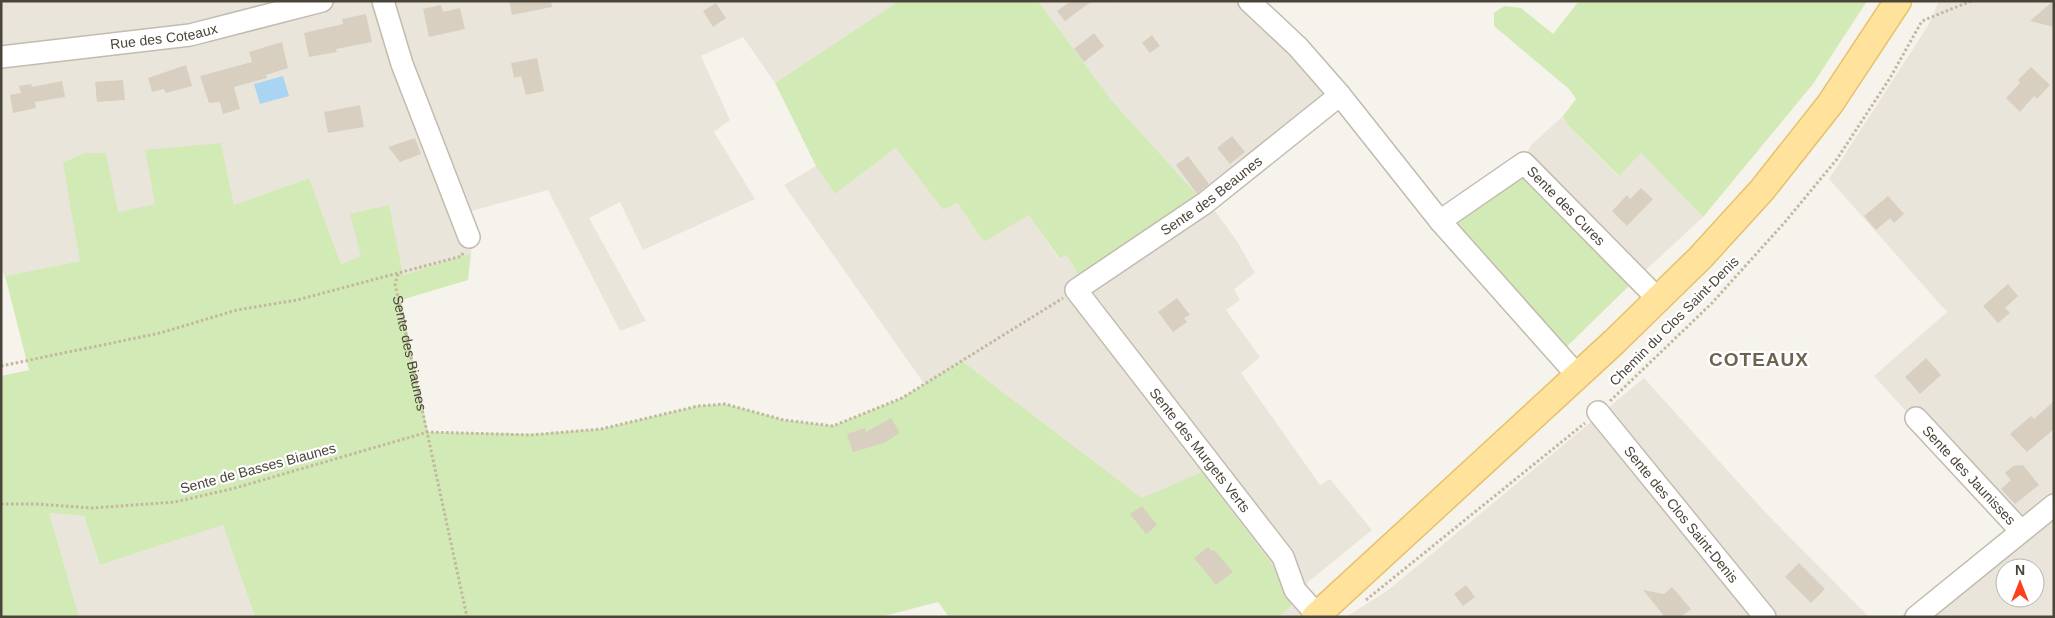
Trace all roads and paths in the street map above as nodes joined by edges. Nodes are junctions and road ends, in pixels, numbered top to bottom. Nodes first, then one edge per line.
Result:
1 (321, 1) edge
2 (383, 1) edge
3 (1249, 1) edge
4 (1898, 1) edge
5 (1971, 1) edge
6 (1, 57) edge
7 (1340, 95) junction
8 (1440, 221) junction
9 (469, 237) joint
10 (398, 273) junction
11 (1076, 290) junction
12 (1659, 300) junction
13 (1, 366) edge
14 (1577, 375) junction
15 (1598, 412) junction
16 (1916, 418) dead end
17 (428, 432) junction
18 (1, 504) edge
19 (2054, 505) edge
20 (2021, 531) junction
21 (1364, 602) dead end
22 (1317, 616) edge
23 (467, 617) edge
24 (1765, 617) edge
25 (1916, 617) edge

1 - 6 street, Rue des Coteaux
2 - 9 street
3 - 7 street
4 - 12 main road
5 - 15 path, Chemin du Clos Saint-Denis
7 - 8 street
7 - 11 street, Sente des Beaunes
8 - 12 street, Sente des Cures
8 - 14 street
9 - 10 path
10 - 13 path
10 - 17 path, Sente des Biaunes
11 - 17 path, Sente de Basses Biaunes
11 - 22 street, Sente des Murgets Verts
12 - 14 main road
14 - 22 main road
15 - 21 path, Chemin du Clos Saint-Denis
15 - 24 street, Sente des Clos Saint-Denis
16 - 20 street, Sente des Jaunisses
17 - 18 path, Sente de Basses Biaunes
17 - 23 path, Sente des Biaunes
19 - 20 street
20 - 25 street

